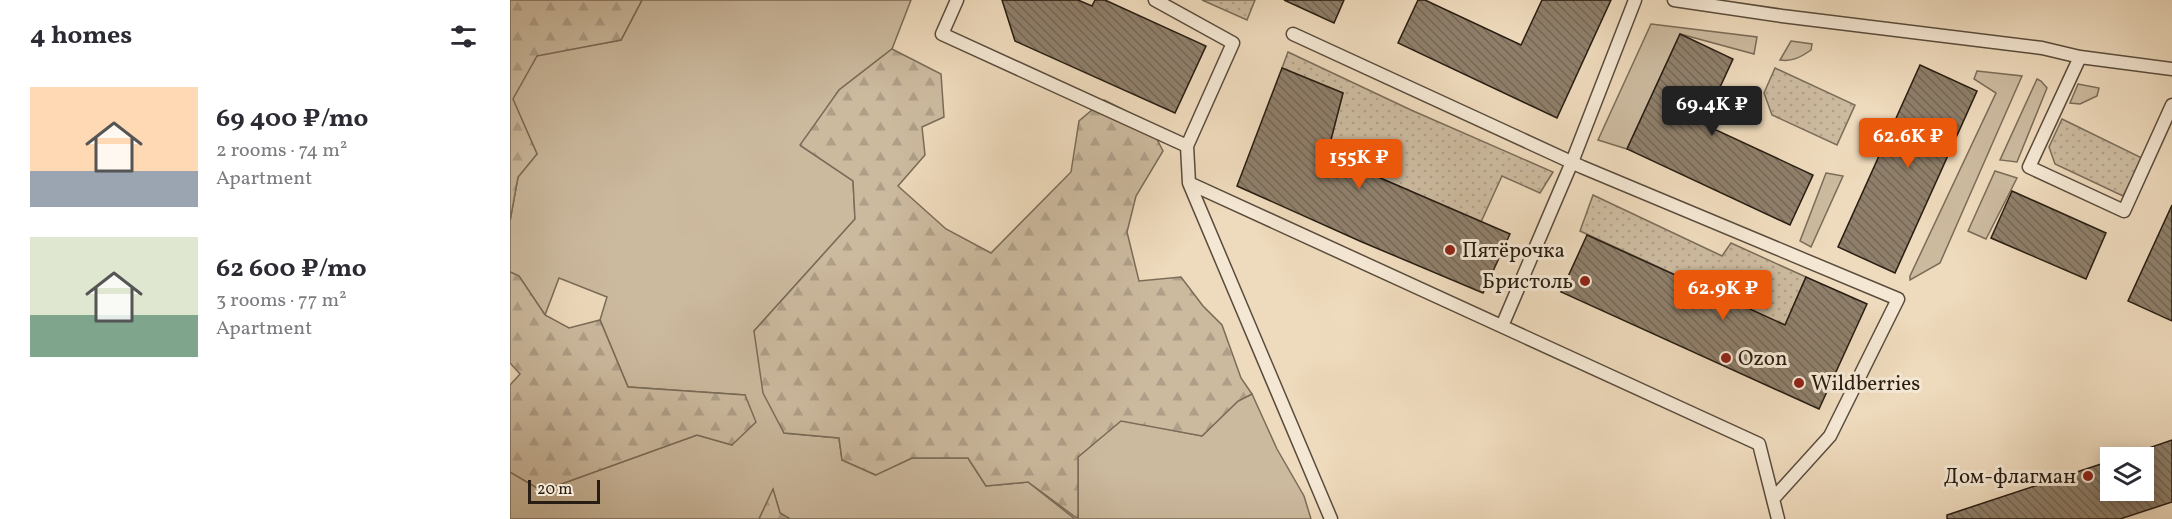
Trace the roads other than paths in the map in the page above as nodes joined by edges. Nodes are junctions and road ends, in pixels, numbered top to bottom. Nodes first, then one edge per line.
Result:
1 (957, 0) edge
2 (1155, 0) edge
3 (1635, 0) edge
4 (1674, 0) edge
5 (1293, 34) dead end
6 (2080, 57) junction
7 (2172, 69) edge
8 (2172, 105) edge
9 (1187, 146) junction
10 (1572, 162) junction
11 (1189, 183) junction
12 (1502, 326) junction
13 (1773, 499) junction
14 (1331, 519) edge
15 (1778, 519) edge

1 - 9 lane
2 - 9 lane
3 - 10 lane
4 - 6 lane
5 - 10 lane
6 - 7 lane
6 - 8 lane
9 - 11 lane
10 - 12 lane
10 - 13 lane
11 - 12 lane
11 - 14 lane
12 - 13 lane
13 - 15 lane

